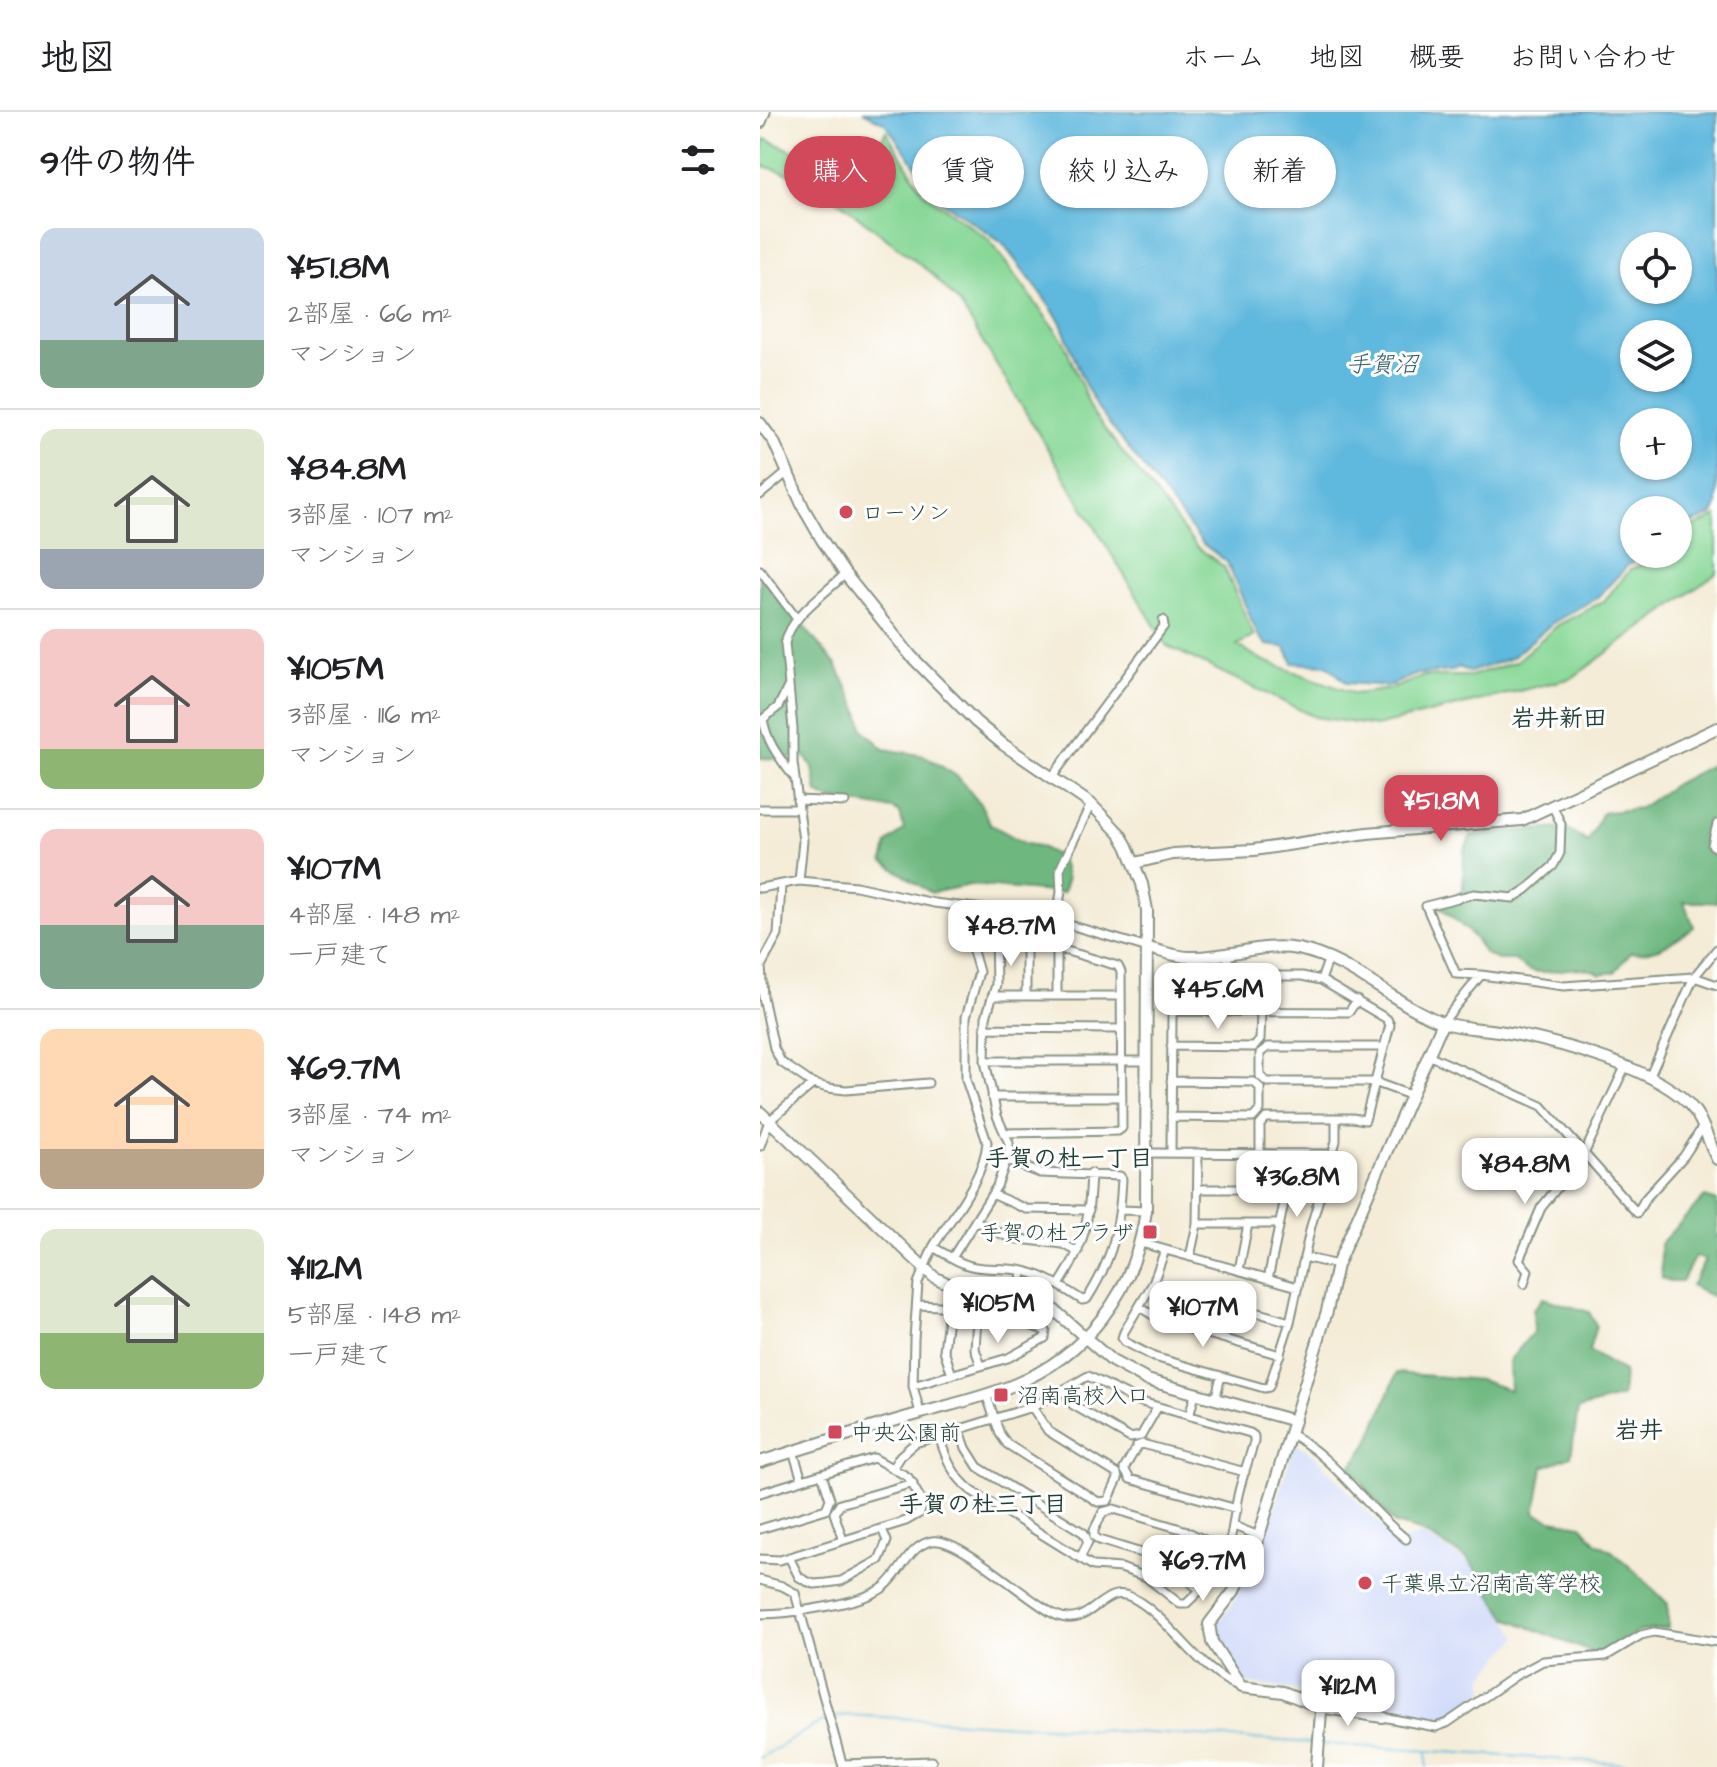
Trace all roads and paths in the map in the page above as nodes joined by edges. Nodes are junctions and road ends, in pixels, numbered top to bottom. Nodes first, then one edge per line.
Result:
1 (764, 112) edge
2 (760, 122) edge
3 (760, 423) edge
4 (789, 471) junction
5 (760, 495) edge
6 (760, 570) edge
7 (845, 574) junction
8 (797, 619) junction
9 (1163, 620) dead end
10 (788, 686) junction
11 (761, 719) edge
12 (1717, 728) edge
13 (1052, 777) junction
14 (795, 778) junction
15 (845, 802) dead end
16 (798, 804) junction
17 (1091, 804) junction
18 (1553, 807) junction
19 (760, 809) edge
20 (1717, 824) edge
21 (1717, 848) edge
22 (1135, 863) junction
23 (799, 881) junction
24 (781, 886) junction
25 (760, 888) edge
26 (972, 908) junction
27 (1056, 921) junction
28 (971, 932) junction
29 (995, 933) junction
30 (1026, 939) junction
31 (1057, 948) junction
32 (1148, 948) junction
33 (1717, 949) edge
34 (1228, 952) junction
35 (1329, 958) junction
36 (1481, 975) junction
37 (1228, 976) junction
38 (1694, 977) junction
39 (1321, 980) junction
40 (1717, 985) edge
41 (992, 996) junction
42 (1026, 996) junction
43 (1057, 996) junction
44 (1121, 996) junction
45 (1357, 1000) junction
46 (1228, 1012) junction
47 (1261, 1012) junction
48 (1443, 1022) junction
49 (985, 1028) junction
50 (1121, 1029) junction
51 (1171, 1046) junction
52 (1384, 1047) junction
53 (1428, 1055) junction
54 (985, 1061) junction
55 (1122, 1061) junction
56 (1147, 1061) junction
57 (1625, 1067) junction
58 (1649, 1078) junction
59 (1171, 1081) junction
60 (1374, 1082) junction
61 (928, 1083) dead end
62 (813, 1084) junction
63 (1410, 1095) junction
64 (992, 1097) junction
65 (1122, 1097) junction
66 (760, 1112) edge
67 (1171, 1117) junction
68 (1336, 1118) junction
69 (769, 1121) junction
70 (1702, 1128) junction
71 (1717, 1129) edge
72 (1005, 1133) junction
73 (1707, 1140) junction
74 (760, 1146) edge
75 (1147, 1153) junction
76 (1171, 1153) junction
77 (1198, 1153) junction
78 (1260, 1153) junction
79 (1332, 1154) junction
80 (1584, 1154) junction
81 (1717, 1159) edge
82 (1006, 1160) junction
83 (1091, 1173) junction
84 (1198, 1189) junction
85 (1287, 1189) junction
86 (1321, 1189) junction
87 (992, 1194) junction
88 (1089, 1210) junction
89 (1121, 1210) junction
90 (1146, 1211) junction
91 (975, 1221) junction
92 (1197, 1224) junction
93 (1248, 1224) junction
94 (1279, 1224) junction
95 (1141, 1243) junction
96 (933, 1247) junction
97 (1165, 1250) junction
98 (1078, 1252) junction
99 (1190, 1257) junction
100 (1304, 1257) junction
101 (952, 1258) junction
102 (1337, 1265) junction
103 (924, 1269) junction
104 (1239, 1270) junction
105 (1022, 1271) junction
106 (1268, 1279) junction
107 (1153, 1283) junction
108 (1524, 1284) dead end
109 (1059, 1285) junction
110 (1298, 1287) junction
111 (1019, 1297) junction
112 (1037, 1302) junction
113 (917, 1305) junction
114 (1141, 1308) junction
115 (949, 1310) junction
116 (977, 1318) junction
117 (1290, 1322) junction
118 (1030, 1324) junction
119 (1086, 1339) junction
120 (1280, 1355) junction
121 (981, 1366) junction
122 (952, 1375) junction
123 (1221, 1376) junction
124 (913, 1386) junction
125 (1064, 1391) junction
126 (986, 1394) junction
127 (1195, 1395) junction
128 (1215, 1400) junction
129 (1032, 1407) junction
130 (1157, 1408) junction
131 (920, 1413) junction
132 (1189, 1416) junction
133 (994, 1420) junction
134 (1295, 1421) junction
135 (960, 1430) junction
136 (1291, 1434) junction
137 (939, 1436) junction
138 (793, 1451) junction
139 (760, 1462) edge
140 (893, 1467) junction
141 (1245, 1472) junction
142 (822, 1474) junction
143 (802, 1480) junction
144 (913, 1483) junction
145 (760, 1493) edge
146 (1237, 1509) junction
147 (1234, 1526) junction
148 (760, 1529) edge
149 (882, 1529) junction
150 (1259, 1536) junction
151 (1406, 1539) dead end
152 (843, 1540) junction
153 (1227, 1551) junction
154 (789, 1557) junction
155 (1080, 1558) junction
156 (760, 1559) edge
157 (760, 1580) edge
158 (1200, 1590) junction
159 (801, 1609) junction
160 (760, 1614) edge
161 (1717, 1642) edge
162 (1241, 1687) junction
163 (1320, 1707) junction
164 (1382, 1717) joint
165 (932, 1761) dead end
166 (843, 1765) edge
167 (1317, 1767) edge

1 - 2 main road
3 - 4 street
4 - 5 street
4 - 7 street
6 - 8 street
7 - 8 street
7 - 13 street
8 - 10 street
9 - 13 street
10 - 11 street
10 - 14 street
11 - 14 street
12 - 18 street
13 - 17 street
14 - 16 street
15 - 16 street
16 - 19 street
16 - 23 street
17 - 22 street
17 - 27 street
18 - 22 street
18 - 36 street
20 - 21 street
22 - 32 street
23 - 24 street
23 - 26 street
24 - 25 street
24 - 62 street
26 - 27 street
26 - 28 street
27 - 32 street
28 - 29 street
28 - 96 street
29 - 30 street
29 - 41 street
30 - 31 street
30 - 42 street
31 - 43 street
31 - 44 street
32 - 34 street
32 - 56 street
33 - 38 street
34 - 35 street
34 - 37 street
35 - 39 street
35 - 48 street
36 - 38 street
36 - 48 street
37 - 39 street
37 - 46 street
38 - 40 street
38 - 58 street
39 - 45 street
41 - 42 street
41 - 49 street
42 - 43 street
43 - 44 street
44 - 50 street
45 - 47 street
45 - 52 street
46 - 47 street
46 - 51 street
47 - 51 street
48 - 53 street
48 - 57 street
49 - 50 street
49 - 54 street
50 - 55 street
51 - 59 street
52 - 60 street
52 - 60 street
53 - 63 street
53 - 80 street
54 - 55 street
54 - 64 street
55 - 56 street
55 - 65 street
56 - 75 street
57 - 58 street
57 - 80 street
58 - 70 street
59 - 67 street
59 - 67 street
60 - 63 street
60 - 68 street
61 - 62 street
62 - 69 street
63 - 102 street
64 - 65 street
64 - 72 street
65 - 72 street
66 - 69 street
67 - 76 street
68 - 78 street
68 - 79 street
69 - 74 street
69 - 103 street
70 - 73 street
70 - 80 street
71 - 73 street
72 - 82 street
73 - 81 street
75 - 76 street
75 - 90 street
76 - 77 street
77 - 78 street
77 - 84 street
78 - 79 street
79 - 86 street
80 - 108 street
82 - 83 street
82 - 87 street
83 - 88 street
83 - 89 street
84 - 85 street
84 - 92 street
85 - 86 street
85 - 94 street
86 - 100 street
87 - 88 street
87 - 91 street
88 - 98 street
89 - 90 street
89 - 109 street
90 - 95 street
91 - 98 street
91 - 101 street
92 - 93 street
92 - 99 street
93 - 94 street
93 - 104 street
94 - 106 street
95 - 97 street
95 - 119 street
96 - 101 street
96 - 103 street
97 - 99 street
97 - 107 street
98 - 109 street
99 - 104 street
100 - 102 street
100 - 110 street
101 - 105 street
102 - 134 street
103 - 111 street
103 - 113 street
104 - 106 street
105 - 109 street
105 - 111 street
106 - 110 street
107 - 114 street
107 - 117 street
110 - 117 street
111 - 112 street
112 - 118 street
112 - 119 street
113 - 115 street
113 - 124 street
114 - 120 street
114 - 123 street
115 - 116 street
115 - 122 street
116 - 118 street
116 - 121 street
117 - 120 street
118 - 121 street
119 - 126 street
119 - 127 street
120 - 123 street
121 - 122 street
122 - 124 street
123 - 128 street
124 - 131 street
125 - 129 street
125 - 130 street
125 - 130 street
126 - 131 street
126 - 133 street
127 - 128 street
127 - 132 street
128 - 134 street
129 - 133 street
129 - 133 street
130 - 132 street
131 - 138 street
132 - 141 street
133 - 135 street
134 - 136 street
135 - 137 street
135 - 155 street
136 - 150 street
136 - 151 street
137 - 140 street
137 - 155 street
138 - 139 street
138 - 143 street
140 - 142 street
140 - 144 street
141 - 146 street
141 - 146 street
142 - 143 street
142 - 148 street
143 - 145 street
144 - 149 street
144 - 152 street
146 - 147 street
147 - 150 street
147 - 153 street
149 - 152 street
149 - 154 street
150 - 162 street
152 - 154 street
153 - 158 street
153 - 158 street
154 - 156 street
155 - 158 street
157 - 159 street
159 - 160 street
159 - 162 street
159 - 166 street
161 - 164 street
162 - 163 street
163 - 164 street
163 - 167 street
165 - 166 street

